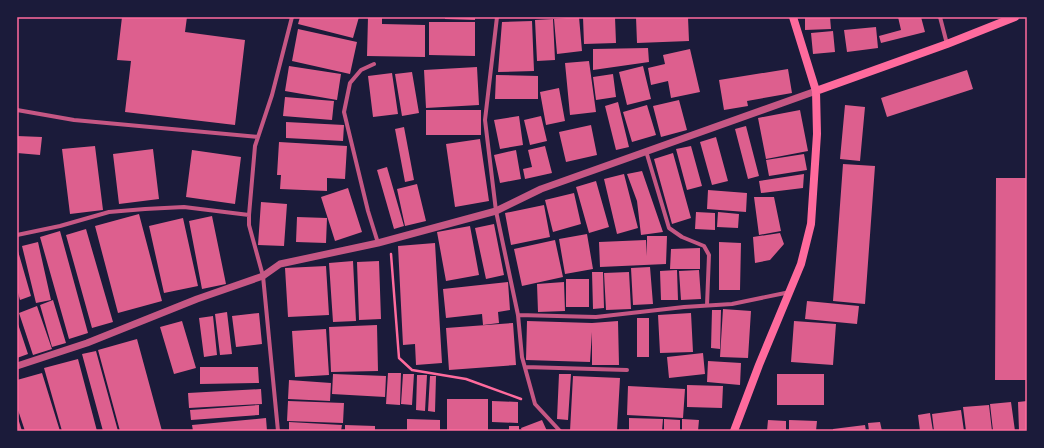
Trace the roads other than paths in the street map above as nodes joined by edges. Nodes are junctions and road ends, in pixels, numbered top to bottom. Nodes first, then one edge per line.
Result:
1 (292, 17) edge
2 (497, 17) edge
3 (794, 17) edge
4 (940, 17) edge
5 (1015, 17) edge
6 (947, 44) junction
7 (374, 64) dead end
8 (816, 91) junction
9 (17, 110) edge
10 (258, 138) junction
11 (646, 151) junction
12 (496, 210) junction
13 (250, 215) junction
14 (17, 235) edge
15 (378, 243) junction
16 (263, 276) junction
17 (790, 292) junction
18 (708, 305) junction
19 (518, 315) junction
20 (17, 366) edge
21 (525, 367) junction
22 (627, 370) dead end
23 (278, 431) edge
24 (560, 431) edge
25 (734, 431) edge

1 - 10 street
2 - 12 street
3 - 8 main road
4 - 6 street
5 - 6 main road
6 - 8 main road
7 - 15 street
8 - 11 street
8 - 17 main road
9 - 10 street
10 - 13 street
11 - 12 street
11 - 18 street
12 - 15 street
12 - 19 street
13 - 14 street
13 - 16 street
15 - 16 street
16 - 20 street
16 - 23 street
17 - 18 street
17 - 25 main road
18 - 19 street
19 - 21 street
21 - 22 street
21 - 24 street

